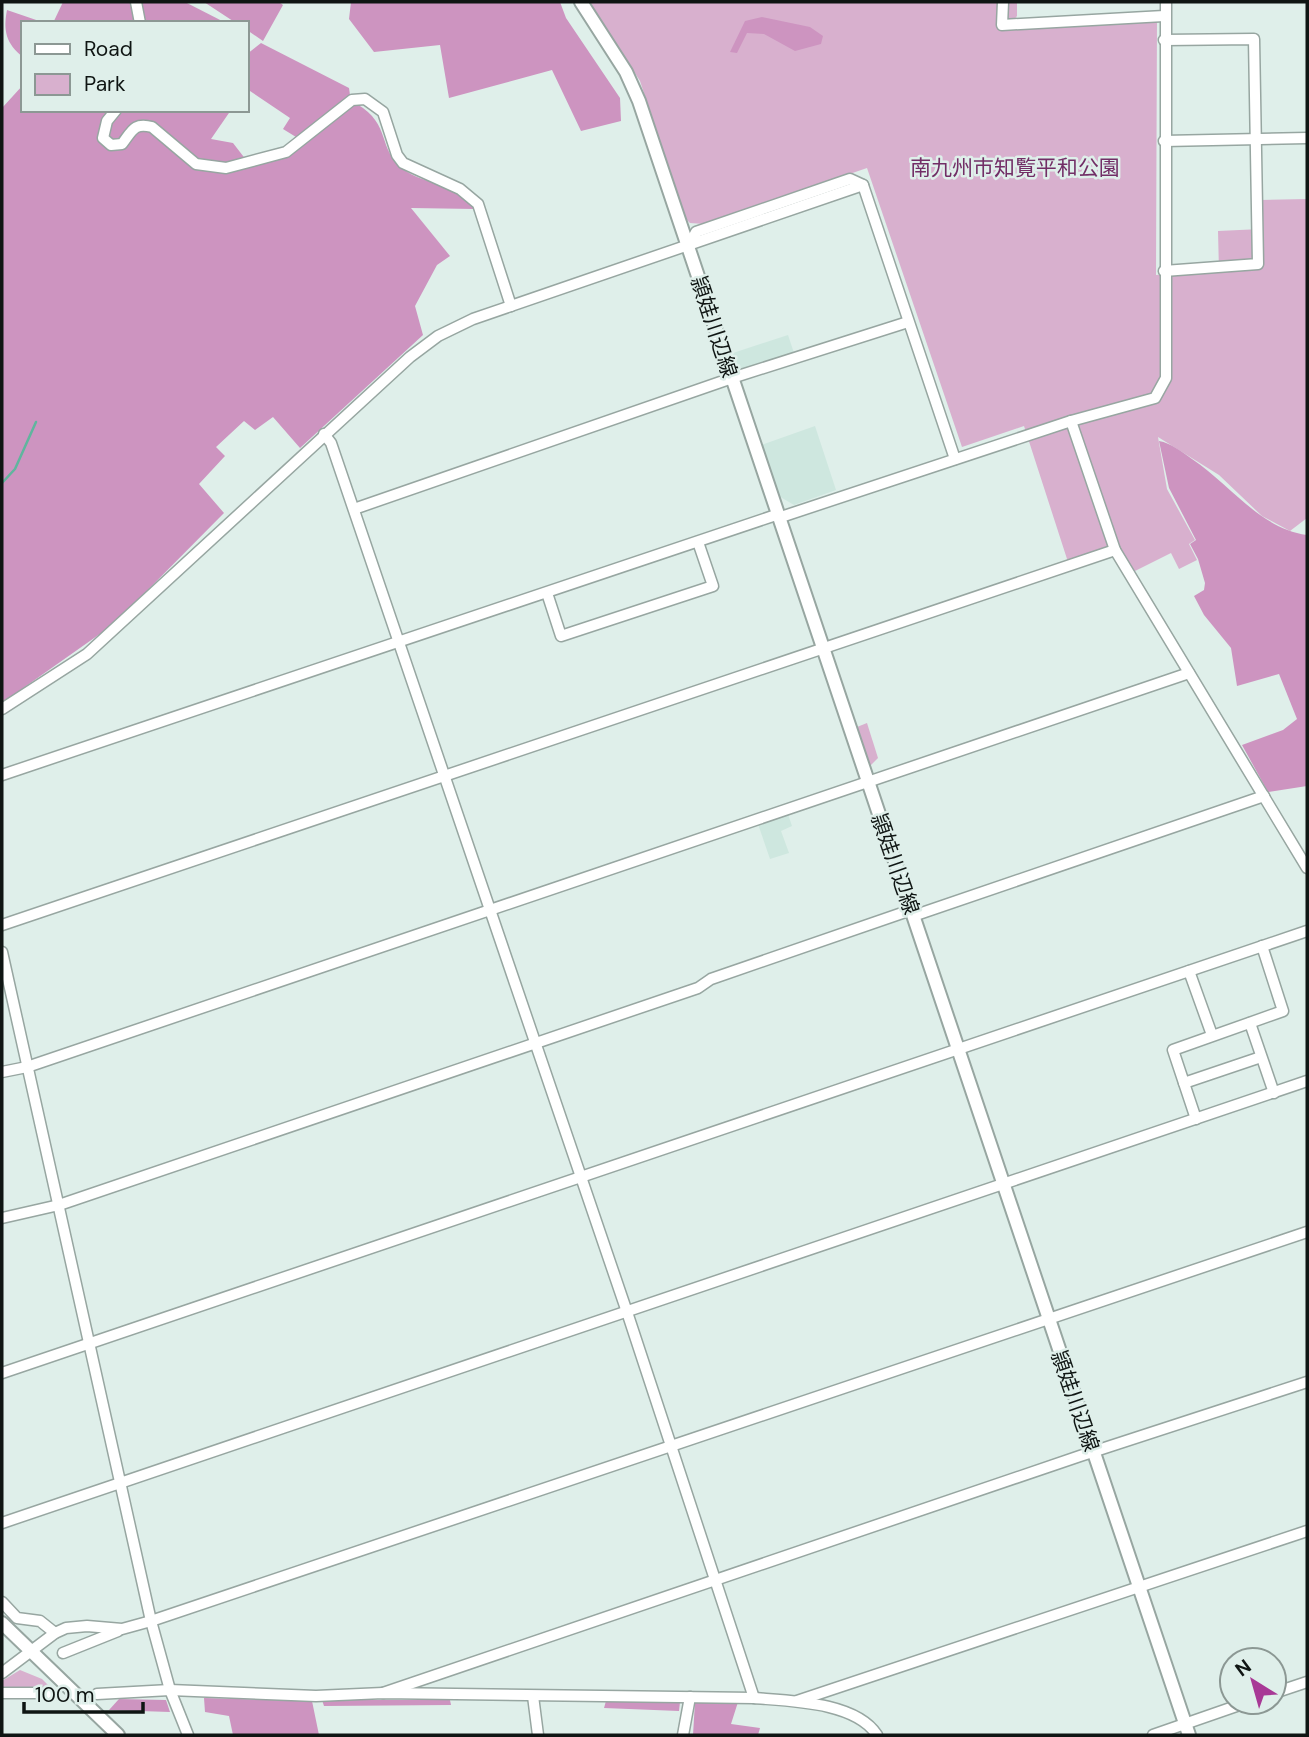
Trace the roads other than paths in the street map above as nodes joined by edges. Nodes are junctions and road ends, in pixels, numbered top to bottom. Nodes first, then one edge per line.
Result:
1 (136, 2) edge
2 (581, 2) edge
3 (1003, 2) edge
4 (1166, 2) edge
5 (1164, 16) junction
6 (140, 21) edge
7 (1164, 40) junction
8 (115, 112) edge
9 (1307, 138) edge
10 (1256, 140) junction
11 (1164, 141) junction
12 (688, 247) junction
13 (1164, 271) junction
14 (511, 306) junction
15 (908, 322) junction
16 (731, 379) junction
17 (1071, 421) junction
18 (324, 434) junction
19 (955, 458) junction
20 (354, 509) junction
21 (778, 516) junction
22 (698, 542) junction
23 (1115, 550) junction
24 (547, 593) junction
25 (399, 642) junction
26 (821, 649) junction
27 (1189, 673) junction
28 (2, 709) edge
29 (2, 775) edge
30 (445, 775) junction
31 (867, 783) junction
32 (1264, 796) junction
33 (1307, 868) edge
34 (491, 910) junction
35 (912, 913) junction
36 (2, 925) edge
37 (1307, 931) edge
38 (1262, 946) junction
39 (2, 952) edge
40 (1189, 971) junction
41 (1250, 1023) junction
42 (1212, 1035) junction
43 (536, 1043) junction
44 (957, 1049) junction
45 (1261, 1057) junction
46 (27, 1067) junction
47 (2, 1072) edge
48 (1307, 1082) edge
49 (1184, 1083) junction
50 (1274, 1093) junction
51 (1196, 1119) junction
52 (580, 1177) junction
53 (1004, 1183) junction
54 (60, 1205) junction
55 (2, 1218) edge
56 (1307, 1232) edge
57 (627, 1312) junction
58 (1047, 1319) junction
59 (90, 1343) junction
60 (2, 1373) edge
61 (1307, 1382) edge
62 (671, 1446) junction
63 (1093, 1452) junction
64 (121, 1482) junction
65 (2, 1523) edge
66 (1307, 1531) edge
67 (716, 1579) junction
68 (1139, 1587) junction
69 (2, 1602) edge
70 (151, 1621) junction
71 (2, 1623) edge
72 (122, 1629) junction
73 (55, 1633) junction
74 (29, 1652) junction
75 (63, 1653) dead end
76 (2, 1673) edge
77 (1307, 1682) edge
78 (1288, 1688) edge
79 (170, 1690) junction
80 (2, 1693) edge
81 (49, 1693) dead end
82 (383, 1693) junction
83 (97, 1694) dead end
84 (533, 1696) junction
85 (690, 1698) junction
86 (754, 1698) junction
87 (797, 1701) junction
88 (1218, 1715) edge
89 (1187, 1729) edge
90 (118, 1735) edge
91 (188, 1735) edge
92 (538, 1735) edge
93 (683, 1735) edge
94 (877, 1735) edge
95 (1153, 1735) edge

1 - 6 street
2 - 12 main road, 頴娃川辺線
3 - 5 street
4 - 5 street
5 - 7 street
7 - 10 street
7 - 11 street
8 - 14 street
9 - 10 street
10 - 11 street
10 - 13 street
11 - 13 street
12 - 14 street
12 - 15 street
12 - 16 main road, 頴娃川辺線
13 - 17 street
14 - 18 street
15 - 16 street
15 - 19 street
16 - 20 street
16 - 21 main road, 頴娃川辺線
17 - 19 street
17 - 23 street
18 - 20 street
18 - 28 street
19 - 21 street
20 - 25 street
21 - 22 street
21 - 26 main road, 頴娃川辺線
22 - 24 street
22 - 24 street
23 - 26 street
23 - 27 street
24 - 25 street
25 - 29 street
25 - 30 street
26 - 30 street
26 - 31 main road, 頴娃川辺線
27 - 31 street
27 - 32 street
30 - 34 street
30 - 36 street
31 - 34 street
31 - 35 main road, 頴娃川辺線
32 - 33 street
32 - 35 street
34 - 43 street
34 - 46 street
35 - 43 street
35 - 44 main road, 頴娃川辺線
37 - 38 street
38 - 40 street
38 - 41 street
39 - 46 street
40 - 42 street
40 - 44 street
41 - 42 street
41 - 45 street
42 - 49 street
43 - 52 street
43 - 54 street
44 - 52 street
44 - 53 main road, 頴娃川辺線
45 - 49 street
45 - 50 street
46 - 47 street
46 - 54 street
48 - 50 street
49 - 51 street
50 - 51 street
51 - 53 street
52 - 57 street
52 - 59 street
53 - 57 street
53 - 58 main road, 頴娃川辺線
54 - 55 street
54 - 59 street
56 - 58 street
57 - 62 street
57 - 64 street
58 - 62 street
58 - 63 main road, 頴娃川辺線
59 - 60 street
59 - 64 street
61 - 63 street
62 - 67 street
62 - 70 street
63 - 67 street
63 - 68 main road, 頴娃川辺線
64 - 65 street
64 - 70 street
66 - 68 street
67 - 82 street
67 - 86 street
68 - 87 street
68 - 89 main road, 頴娃川辺線
69 - 73 street
70 - 72 street
70 - 79 street
71 - 74 main road
72 - 73 street
72 - 75 street
73 - 74 street
74 - 76 street
74 - 90 main road
77 - 78 street
79 - 82 street
79 - 83 street
79 - 91 street
80 - 81 street
82 - 84 street
84 - 85 street
84 - 92 street
85 - 86 street
85 - 93 street
86 - 87 street
87 - 94 street
88 - 89 street
89 - 95 street

